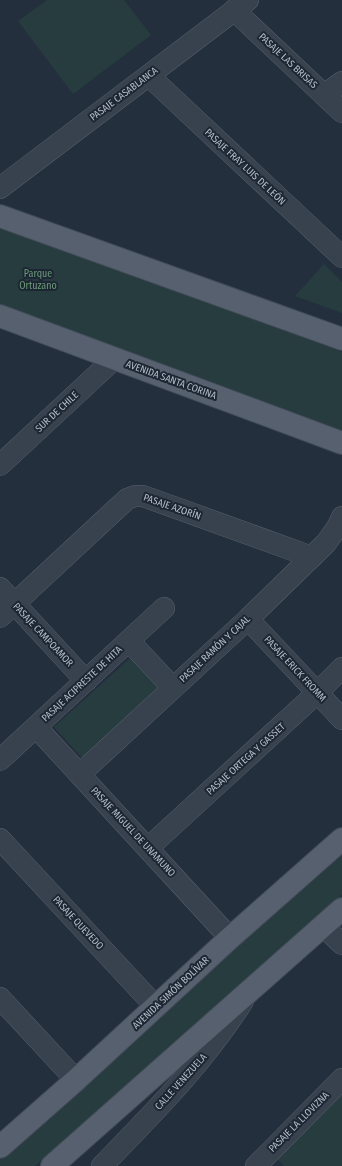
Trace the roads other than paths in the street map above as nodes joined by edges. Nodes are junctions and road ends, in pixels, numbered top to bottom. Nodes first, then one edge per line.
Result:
1 (241, 5) edge
2 (149, 76) junction
3 (342, 82) edge
4 (324, 95) junction
5 (342, 112) edge
6 (0, 188) edge
7 (0, 216) edge
8 (342, 257) edge
9 (0, 316) edge
10 (342, 339) edge
11 (114, 359) junction
12 (342, 443) edge
13 (0, 465) edge
14 (342, 517) edge
15 (312, 557) junction
16 (0, 588) edge
17 (164, 608) dead end
18 (7, 610) edge
19 (248, 619) junction
20 (129, 641) junction
21 (342, 668) edge
22 (86, 681) junction
23 (173, 688) junction
24 (318, 693) junction
25 (342, 719) edge
26 (36, 727) junction
27 (0, 760) edge
28 (80, 774) junction
29 (0, 839) edge
30 (342, 839) edge
31 (148, 848) junction
32 (336, 915) edge
33 (230, 938) junction
34 (342, 944) edge
35 (251, 990) junction
36 (0, 998) edge
37 (156, 1007) junction
38 (342, 1079) edge
39 (76, 1080) junction
40 (0, 1147) edge
41 (264, 1163) edge
42 (52, 1166) edge
43 (102, 1166) edge

1 - 2 street, PASAJE CASABLANCA
1 - 4 street, PASAJE LAS BRISAS
2 - 6 street, PASAJE CASABLANCA
2 - 8 street, PASAJE FRAY LUIS DE LEÓN
3 - 4 street
4 - 5 street, PASAJE LAS BRISAS
7 - 10 main road
9 - 11 main road, AVENIDA SANTA CORINA
11 - 12 main road, AVENIDA SANTA CORINA
11 - 13 street, SUR DE CHILE
14 - 15 street, PASAJE RAMÓN Y CAJAL
15 - 18 street, PASAJE AZORÍN
15 - 19 street, PASAJE RAMÓN Y CAJAL
16 - 18 street, PASAJE CAMPOAMOR
17 - 20 street, PASAJE ACIPRESTE DE HITA
18 - 22 street, PASAJE CAMPOAMOR
19 - 23 street, PASAJE RAMÓN Y CAJAL
19 - 24 street, PASAJE ERICK FROMM
20 - 22 street, PASAJE ACIPRESTE DE HITA
20 - 23 street
21 - 24 street, PASAJE ORTEGA Y GASSET
22 - 26 street, PASAJE ACIPRESTE DE HITA
23 - 28 street, PASAJE RAMÓN Y CAJAL
24 - 25 street, PASAJE ERICK FROMM
24 - 31 street, PASAJE ORTEGA Y GASSET
26 - 27 street, PASAJE ACIPRESTE DE HITA
26 - 28 street, PASAJE MIGUEL DE UNAMUNO
28 - 31 street, PASAJE MIGUEL DE UNAMUNO
29 - 37 street, PASAJE QUEVEDO
30 - 33 main road, AVENIDA SIMÓN BOLÍVAR
31 - 33 street, PASAJE MIGUEL DE UNAMUNO
32 - 34 street
32 - 35 main road
33 - 37 main road, AVENIDA SIMÓN BOLÍVAR
35 - 42 main road
35 - 43 street, CALLE VENEZUELA
36 - 39 street
37 - 39 main road, AVENIDA SIMÓN BOLÍVAR
38 - 41 street, PASAJE LA LLOVIZNA
39 - 40 main road, AVENIDA SIMÓN BOLÍVAR

